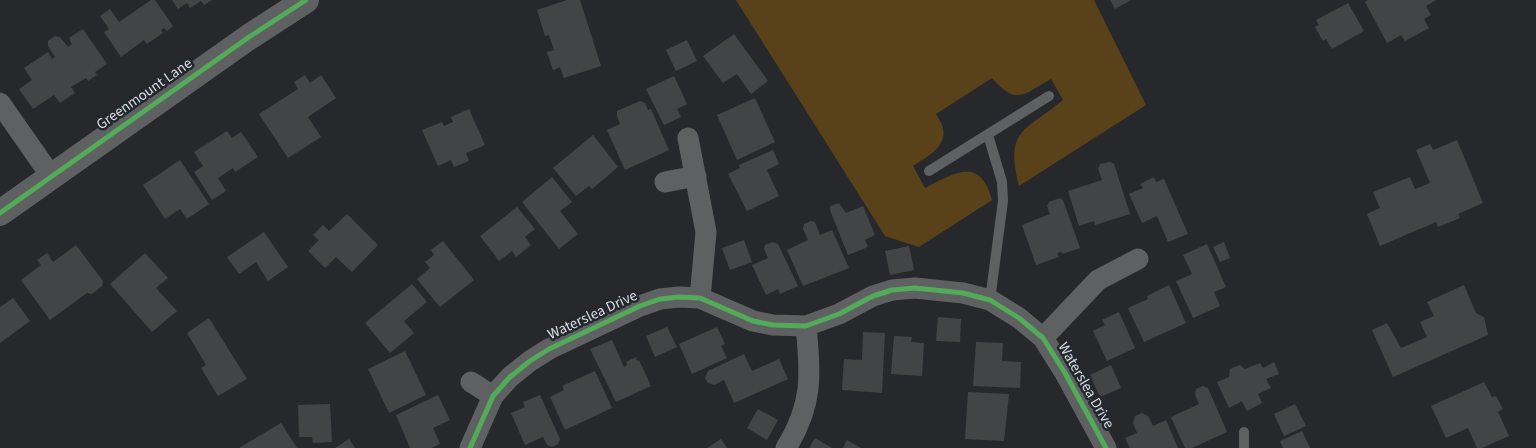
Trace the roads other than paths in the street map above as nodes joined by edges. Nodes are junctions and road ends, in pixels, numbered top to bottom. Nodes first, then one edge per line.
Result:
1 (306, 0) edge
2 (1049, 96) dead end
3 (0, 102) edge
4 (988, 134) junction
5 (688, 138) dead end
6 (929, 172) dead end
7 (51, 176) junction
8 (696, 176) junction
9 (665, 182) dead end
10 (0, 213) edge
11 (1138, 259) dead end
12 (700, 298) junction
13 (990, 300) junction
14 (806, 326) junction
15 (1043, 338) junction
16 (472, 382) dead end
17 (492, 396) junction
18 (1244, 432) dead end
19 (470, 448) edge
20 (786, 448) edge
21 (1106, 448) edge
22 (1244, 448) edge

1 - 7 street, Greenmount Lane
2 - 4 lane
3 - 7 street
4 - 6 lane
4 - 13 lane
5 - 8 street
7 - 10 street, Greenmount Lane
8 - 9 street
8 - 12 street
11 - 15 street, Waterslea Drive
12 - 14 street, Waterslea Drive
12 - 17 street, Waterslea Drive
13 - 14 street, Waterslea Drive
13 - 15 street, Waterslea Drive
14 - 20 street
15 - 21 street, Waterslea Drive
16 - 17 street
17 - 19 street, Waterslea Drive
18 - 22 lane

